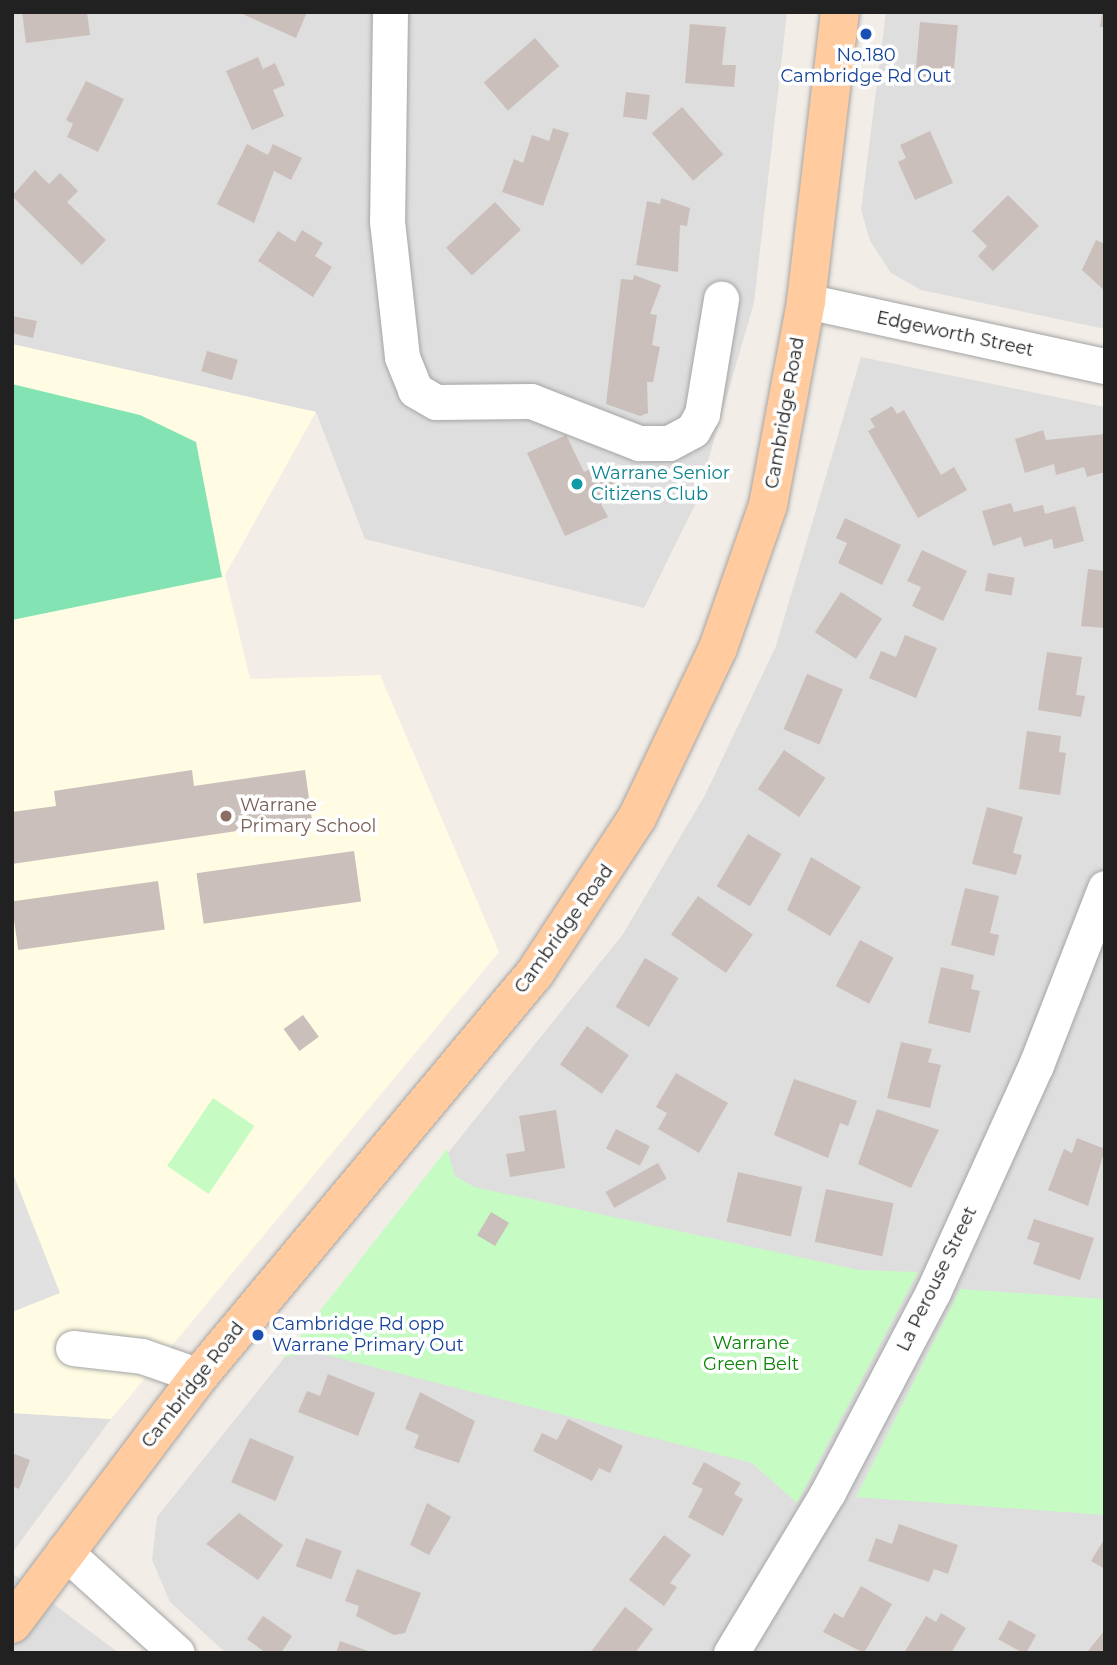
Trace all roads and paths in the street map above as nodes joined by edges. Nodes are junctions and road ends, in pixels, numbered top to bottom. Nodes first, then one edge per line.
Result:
1 (390, 12) edge
2 (840, 12) edge
3 (721, 299) dead end
4 (806, 302) junction
5 (1105, 366) edge
6 (1105, 888) edge
7 (73, 1348) dead end
8 (199, 1376) junction
9 (64, 1551) junction
10 (12, 1625) edge
11 (177, 1653) edge
12 (731, 1653) edge

1 - 3 street
2 - 4 main road, Cambridge Road
4 - 5 street, Edgeworth Street
4 - 8 main road, Cambridge Road
6 - 12 street, La Perouse Street
7 - 8 street
8 - 9 main road, Cambridge Road
9 - 10 main road, Cambridge Road
9 - 11 street

